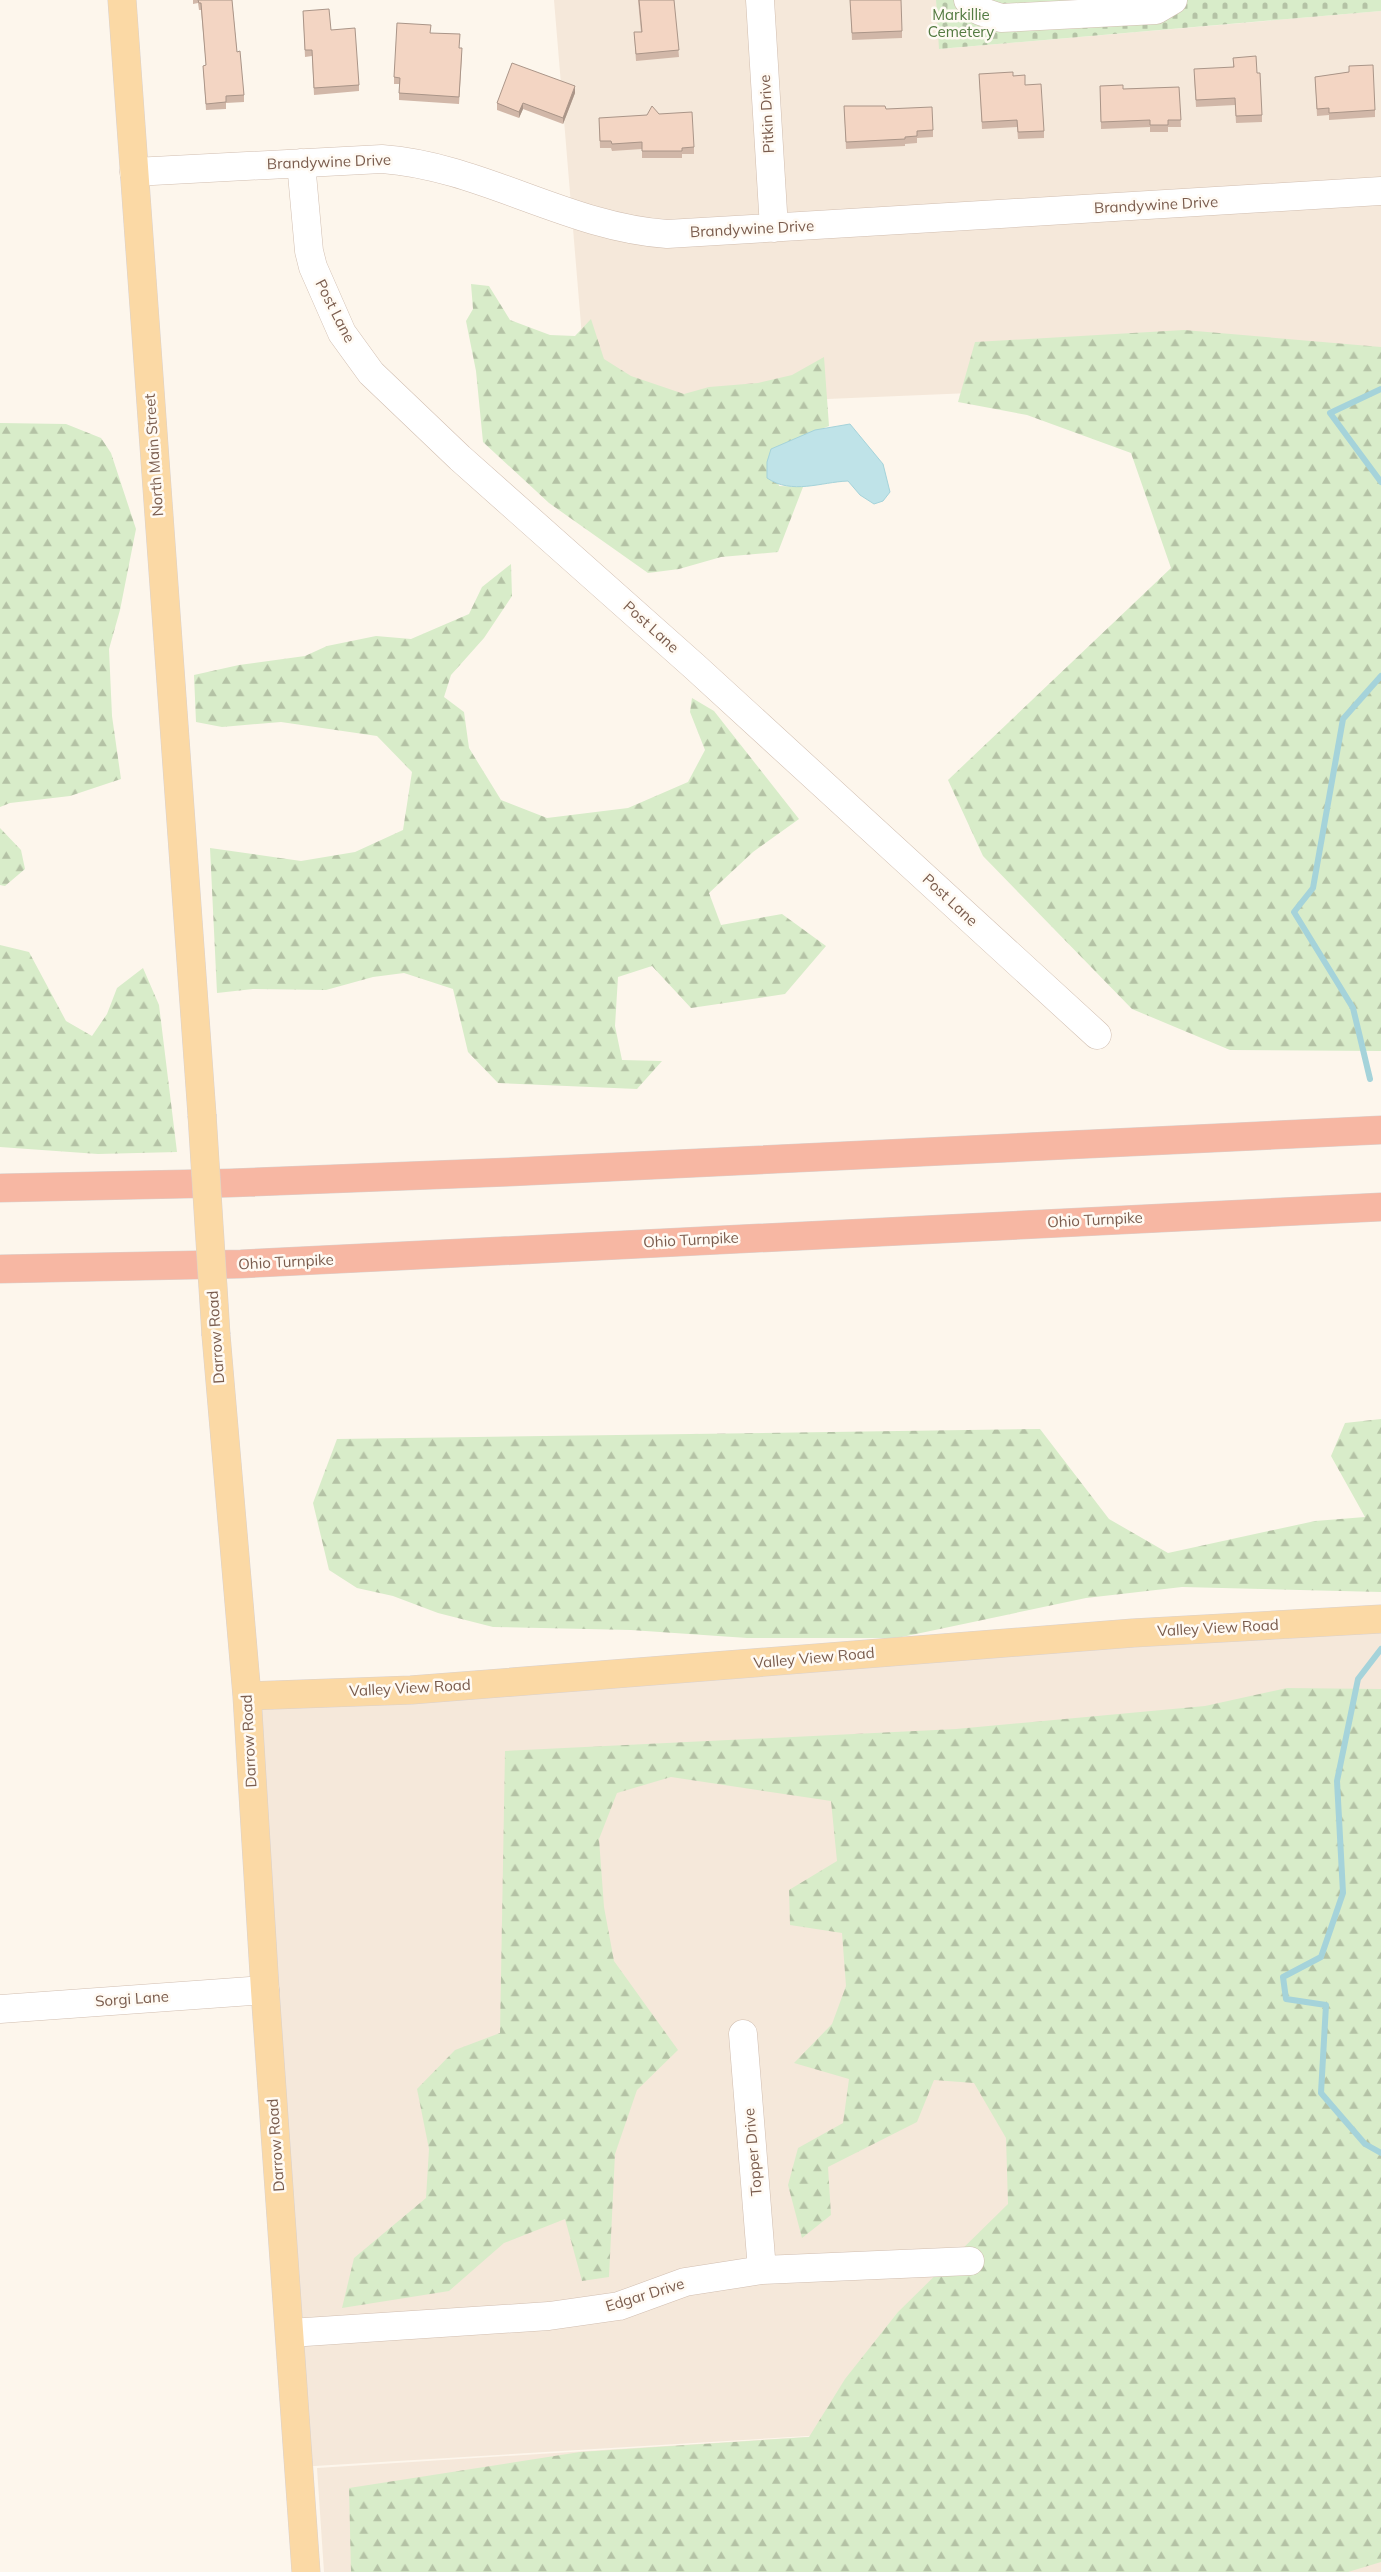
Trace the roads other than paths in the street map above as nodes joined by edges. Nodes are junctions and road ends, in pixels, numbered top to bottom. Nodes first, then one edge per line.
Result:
1 (122, 0) edge
2 (760, 0) edge
3 (968, 0) edge
4 (1173, 0) edge
5 (301, 163) junction
6 (134, 172) junction
7 (1381, 191) edge
8 (774, 228) junction
9 (189, 910) joint
10 (1097, 1035) dead end
11 (1381, 1130) edge
12 (0, 1188) edge
13 (1381, 1206) edge
14 (0, 1269) edge
15 (1381, 1619) edge
16 (247, 1696) junction
17 (265, 1990) junction
18 (0, 2009) edge
19 (743, 2034) dead end
20 (970, 2262) dead end
21 (762, 2270) junction
22 (290, 2333) junction
23 (308, 2570) edge

1 - 6 main road, North Main Street
2 - 8 street, Pitkin Drive
3 - 4 street
5 - 6 street, Brandywine Drive
5 - 8 street, Brandywine Drive
5 - 10 street, Post Lane
6 - 9 main road, North Main Street
7 - 8 street, Brandywine Drive
9 - 16 main road, Darrow Road, bridge
11 - 12 highway
13 - 14 highway, Ohio Turnpike
15 - 16 main road, Valley View Road
16 - 17 main road, Darrow Road
17 - 18 street, Sorgi Lane
17 - 22 main road, Darrow Road
19 - 21 street, Topper Drive
20 - 21 street, Edgar Drive
21 - 22 street, Edgar Drive
22 - 23 main road, Darrow Road

